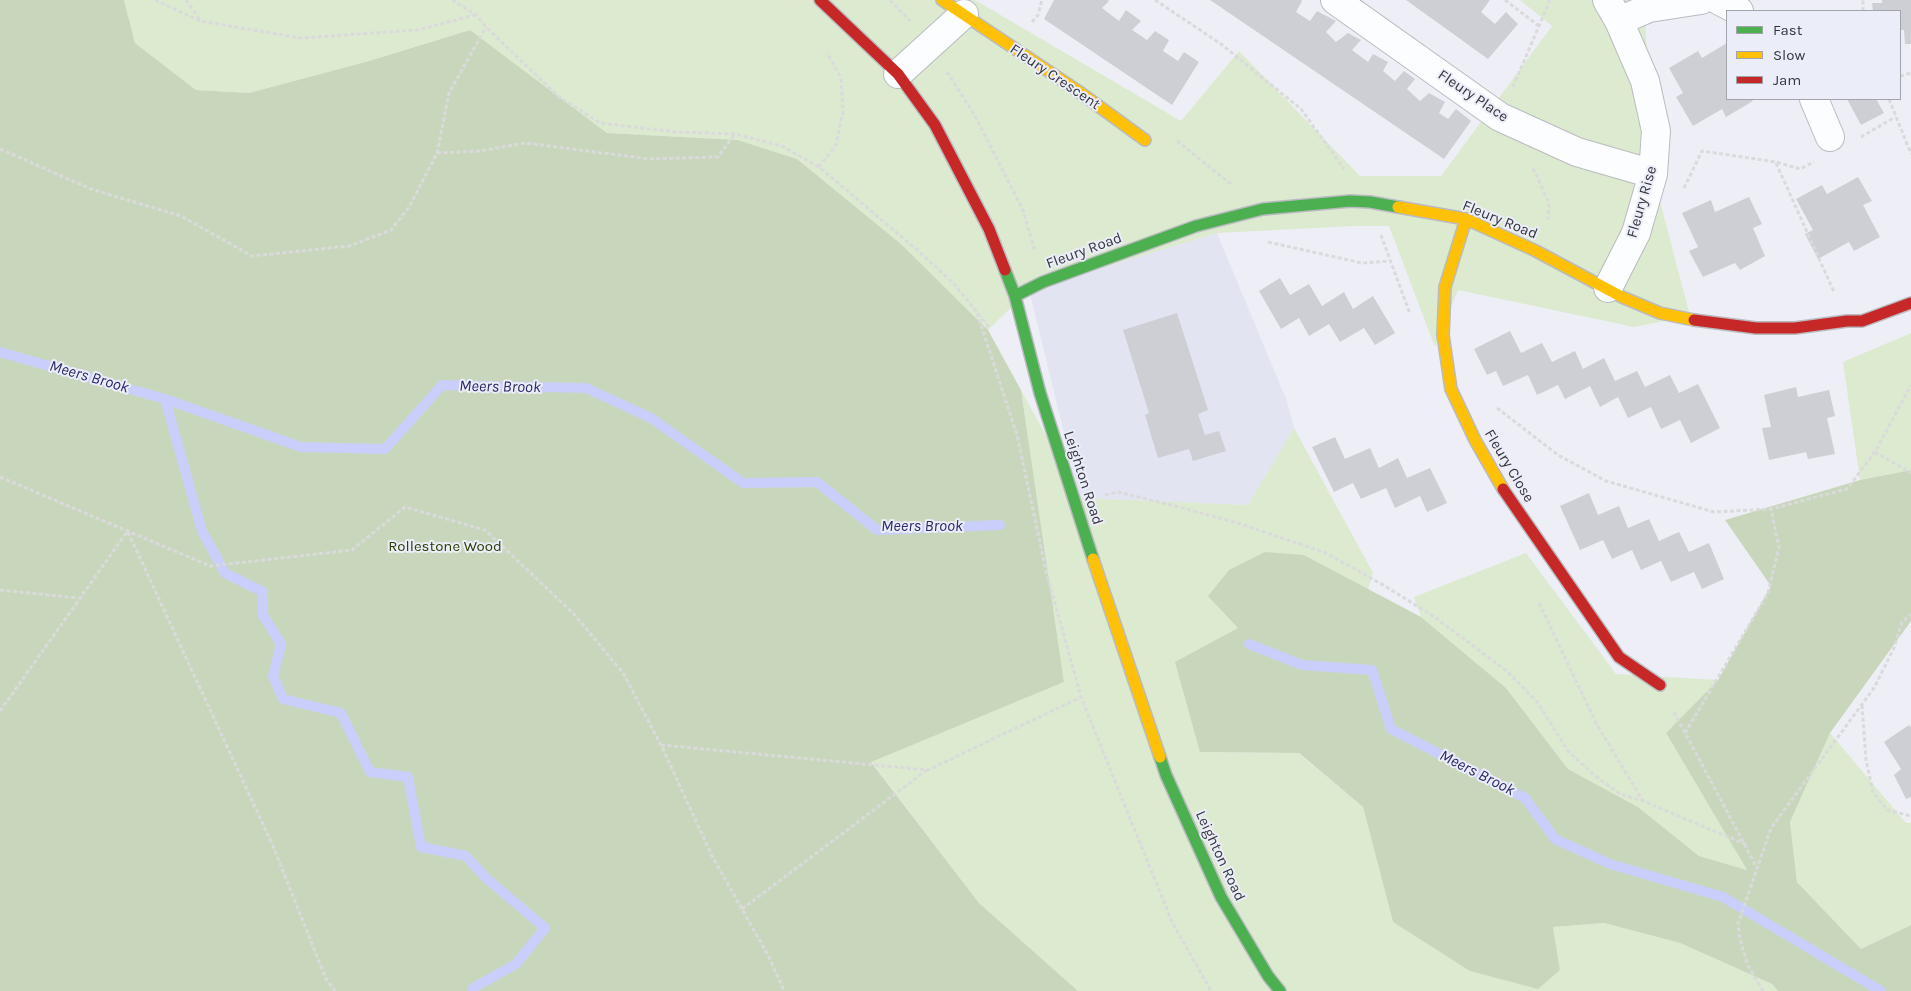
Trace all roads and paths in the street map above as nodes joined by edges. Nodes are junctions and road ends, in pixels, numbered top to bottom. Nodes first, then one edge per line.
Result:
1 (154, 0) edge
2 (186, 0) edge
3 (452, 0) edge
4 (820, 0) edge
5 (1154, 0) edge
6 (1335, 0) edge
7 (1505, 0) edge
8 (1701, 0) edge
9 (1718, 0) edge
10 (953, 7) edge
11 (1737, 10) edge
12 (1613, 11) edge
13 (476, 15) junction
14 (200, 21) junction
15 (1539, 26) dead end
16 (486, 27) junction
17 (825, 49) dead end
18 (898, 74) junction
19 (1814, 100) edge
20 (1889, 100) edge
21 (1895, 117) junction
22 (735, 134) junction
23 (1145, 140) joint
24 (1835, 146) junction
25 (0, 149) edge
26 (437, 153) junction
27 (1911, 154) edge
28 (1776, 162) junction
29 (818, 167) junction
30 (1653, 174) junction
31 (1680, 196) dead end
32 (1350, 201) junction
33 (1370, 202) junction
34 (1263, 209) junction
35 (1466, 219) junction
36 (1264, 241) dead end
37 (1390, 262) junction
38 (1608, 288) junction
39 (1015, 296) junction
40 (1909, 307) edge
41 (976, 310) junction
42 (1412, 316) dead end
43 (1847, 321) junction
44 (994, 333) dead end
45 (1911, 385) edge
46 (1496, 408) dead end
47 (1876, 452) junction
48 (1911, 473) edge
49 (0, 477) edge
50 (1074, 501) junction
51 (1771, 509) junction
52 (127, 531) junction
53 (0, 590) edge
54 (1537, 597) dead end
55 (79, 598) junction
56 (1911, 614) edge
57 (1660, 685) joint
58 (1081, 697) junction
59 (1862, 704) junction
60 (0, 711) edge
61 (1685, 733) junction
62 (661, 745) junction
63 (928, 770) junction
64 (1643, 801) junction
65 (1911, 816) edge
66 (1745, 844) junction
67 (1757, 868) junction
68 (742, 909) junction
69 (335, 991) edge
70 (784, 991) edge
71 (1211, 991) edge
72 (1280, 991) edge
73 (1763, 991) edge

1 - 14 path
2 - 14 path
3 - 13 path
4 - 18 street, Leighton Road
5 - 32 path
6 - 30 street, Fleury Place
7 - 15 path
8 - 12 street
9 - 11 street
10 - 18 street, Fleury Crescent
10 - 23 street, Fleury Crescent
12 - 30 street, Fleury Rise
13 - 14 path
13 - 16 path
16 - 22 path
16 - 26 path
17 - 29 path
18 - 39 street, Leighton Road
19 - 24 street
20 - 21 path
21 - 24 path
21 - 27 path
22 - 26 path
22 - 29 path
23 - 34 path
24 - 28 path
25 - 26 path
28 - 31 path
28 - 43 path
29 - 41 path
30 - 38 street, Fleury Rise
32 - 33 street, Fleury Road
32 - 34 street, Fleury Road
33 - 35 street, Fleury Road
33 - 37 path
34 - 39 street, Fleury Road
35 - 38 street, Fleury Road
35 - 57 street, Fleury Close
36 - 37 path
37 - 42 path
38 - 43 street, Fleury Road
39 - 50 street, Leighton Road
40 - 43 street, Fleury Road
41 - 44 path
41 - 58 path
45 - 47 path
46 - 51 path
47 - 48 path
47 - 51 path
49 - 52 path
50 - 64 path
50 - 72 street, Leighton Road
51 - 61 path
52 - 55 path
52 - 62 path
52 - 69 path
53 - 55 path
54 - 64 path
55 - 60 path
56 - 59 path
57 - 61 path
58 - 63 path
58 - 71 path
59 - 65 path
59 - 67 path
61 - 66 path
62 - 63 path
62 - 68 path
63 - 68 path
64 - 66 path
66 - 67 path
67 - 73 path
68 - 70 path

